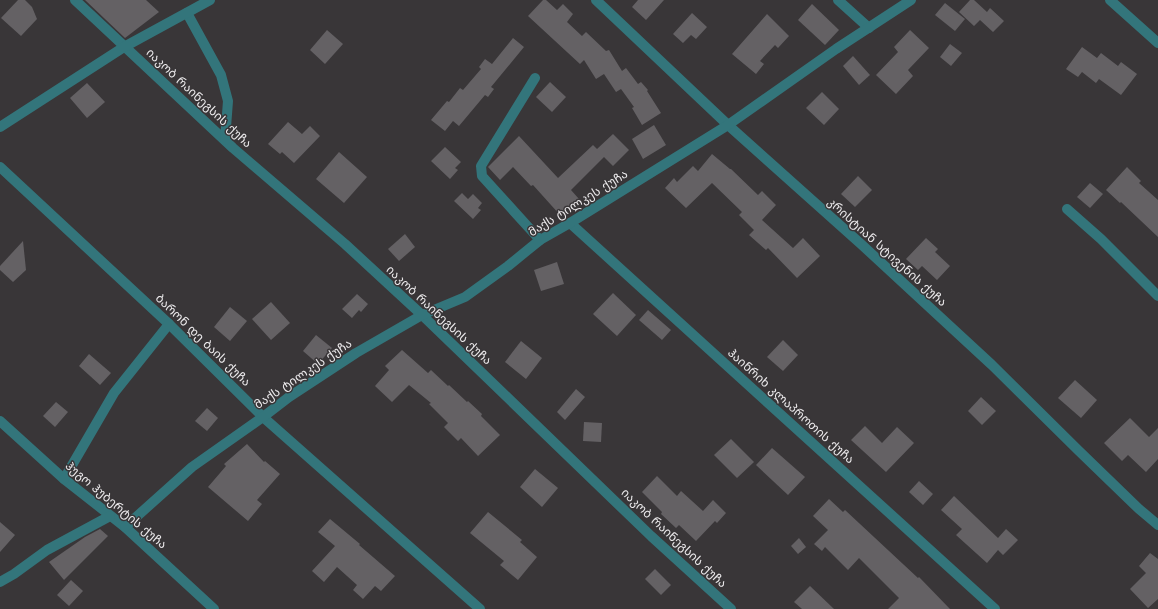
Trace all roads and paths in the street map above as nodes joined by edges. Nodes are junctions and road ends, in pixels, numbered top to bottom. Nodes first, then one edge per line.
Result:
1 (75, 0) edge
2 (596, 0) edge
3 (838, 0) edge
4 (911, 0) edge
5 (1110, 0) edge
6 (207, 1) edge
7 (187, 13) junction
8 (869, 28) junction
9 (1158, 43) edge
10 (124, 47) junction
11 (535, 78) dead end
12 (728, 125) junction
13 (0, 128) edge
14 (225, 140) junction
15 (0, 167) edge
16 (1067, 209) dead end
17 (570, 223) junction
18 (540, 240) junction
19 (1158, 296) edge
20 (422, 315) junction
21 (169, 324) junction
22 (263, 417) junction
23 (0, 421) edge
24 (64, 479) junction
25 (110, 516) junction
26 (1158, 525) edge
27 (125, 527) junction
28 (0, 582) edge
29 (214, 609) edge
30 (480, 609) edge
31 (731, 609) edge
32 (995, 609) edge

1 - 10 street, იაკობ რაინეგსის ქუჩა
2 - 12 street, კრისტიან სტივენის ქუჩა
3 - 8 street
4 - 8 street, მაქს ტილკეს ქუჩა
5 - 9 street
6 - 7 street
7 - 10 street
7 - 14 street
8 - 12 street, მაქს ტილკეს ქუჩა
10 - 13 street
10 - 14 street, იაკობ რაინეგსის ქუჩა
11 - 18 street
12 - 17 street, მაქს ტილკეს ქუჩა
12 - 26 street, კრისტიან სტივენის ქუჩა
14 - 20 street, იაკობ რაინეგსის ქუჩა
15 - 21 street, ბარონ დე ბაის ქუჩა
16 - 19 street
17 - 18 street, მაქს ტილკეს ქუჩა
17 - 32 street, ჰაინრიხ კლაპროთის ქუჩა
18 - 20 street, მაქს ტილკეს ქუჩა
20 - 22 street, მაქს ტილკეს ქუჩა
20 - 31 street, იაკობ რაინეგსის ქუჩა
21 - 22 street, ბარონ დე ბაის ქუჩა
21 - 24 street
22 - 27 street, მაქს ტილკეს ქუჩა
22 - 30 street, ბარონ დე ბაის ქუჩა
23 - 24 street, ჰუგო ჰუბერტის ქუჩა
24 - 25 street, ჰუგო ჰუბერტის ქუჩა
25 - 27 street, ჰუგო ჰუბერტის ქუჩა
25 - 28 street
27 - 29 street, ჰუგო ჰუბერტის ქუჩა

